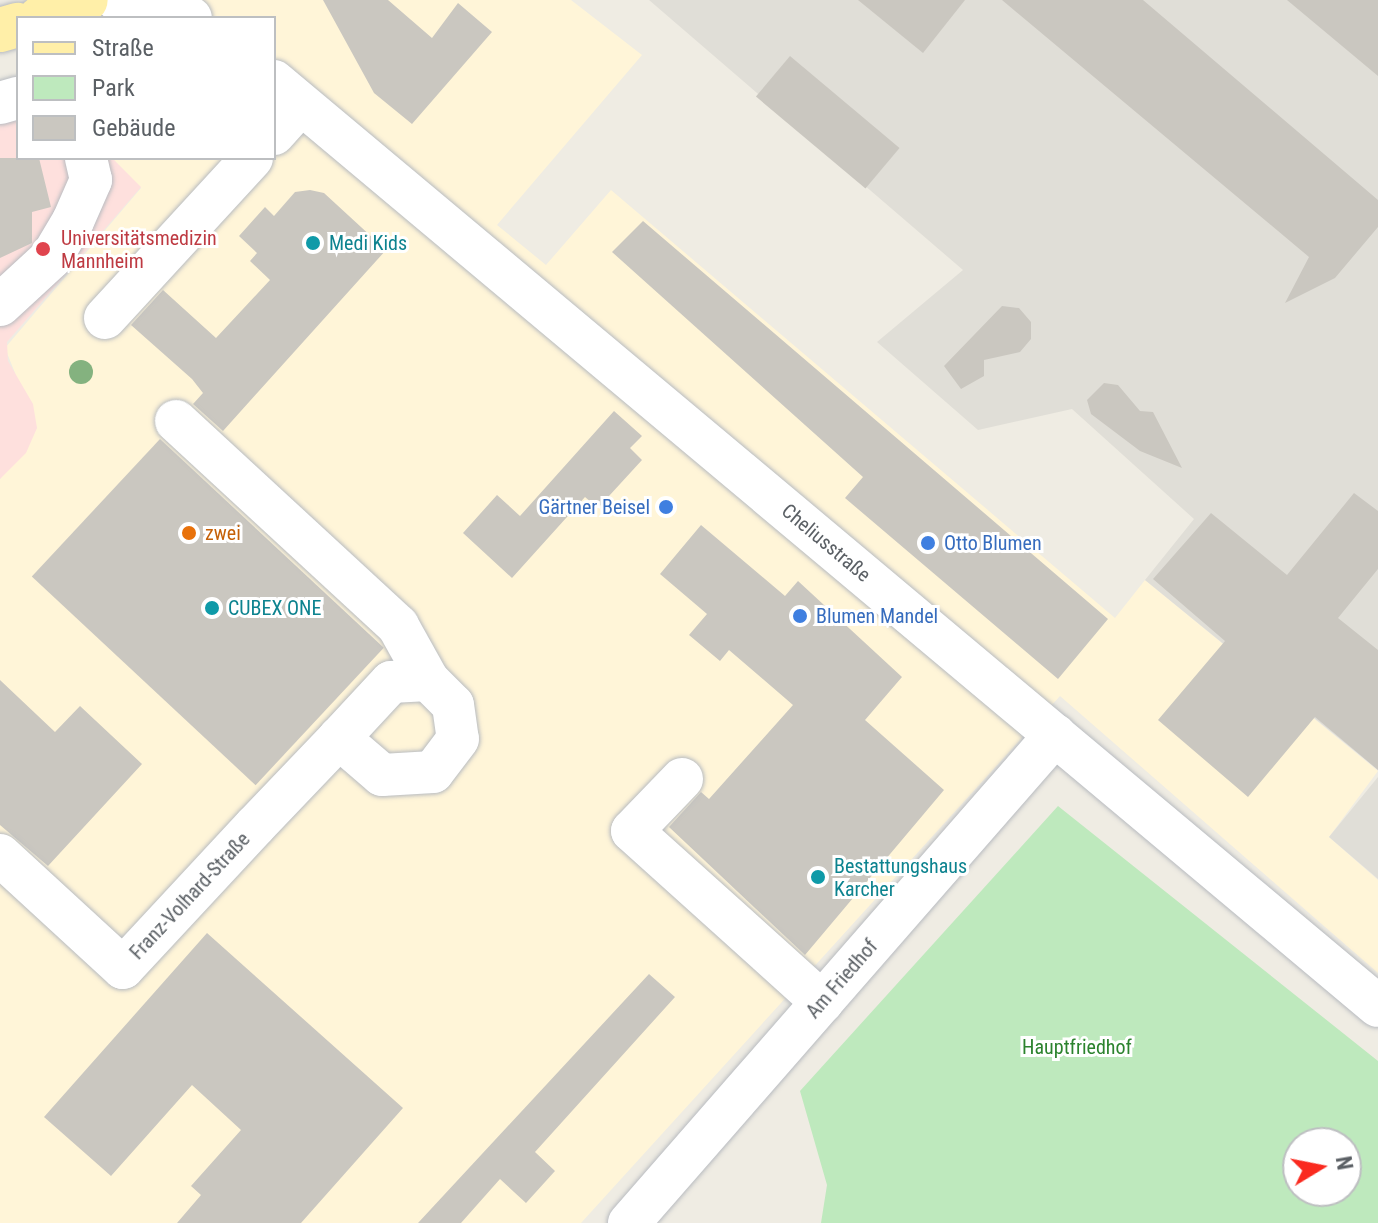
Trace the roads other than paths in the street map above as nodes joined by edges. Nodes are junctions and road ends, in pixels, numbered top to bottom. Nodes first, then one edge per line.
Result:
1 (53, 0) edge
2 (86, 0) edge
3 (117, 0) edge
4 (41, 16) edge
5 (44, 16) edge
6 (183, 16) edge
7 (283, 106) edge
8 (86, 160) edge
9 (250, 160) edge
10 (0, 305) edge
11 (105, 318) dead end
12 (176, 421) dead end
13 (428, 680) junction
14 (1055, 735) junction
15 (339, 738) junction
16 (682, 779) dead end
17 (0, 855) edge
18 (822, 1002) junction
19 (1378, 1006) edge
20 (629, 1223) edge

1 - 4 main road
2 - 5 main road
3 - 6 street
7 - 14 street, Cheliusstraße
8 - 10 street
9 - 11 street
12 - 13 street
13 - 15 street, Franz-Volhard-Straße
13 - 15 street
14 - 18 street, Am Friedhof
14 - 19 street, Cheliusstraße
15 - 17 street, Franz-Volhard-Straße
16 - 18 street
18 - 20 street, Am Friedhof

